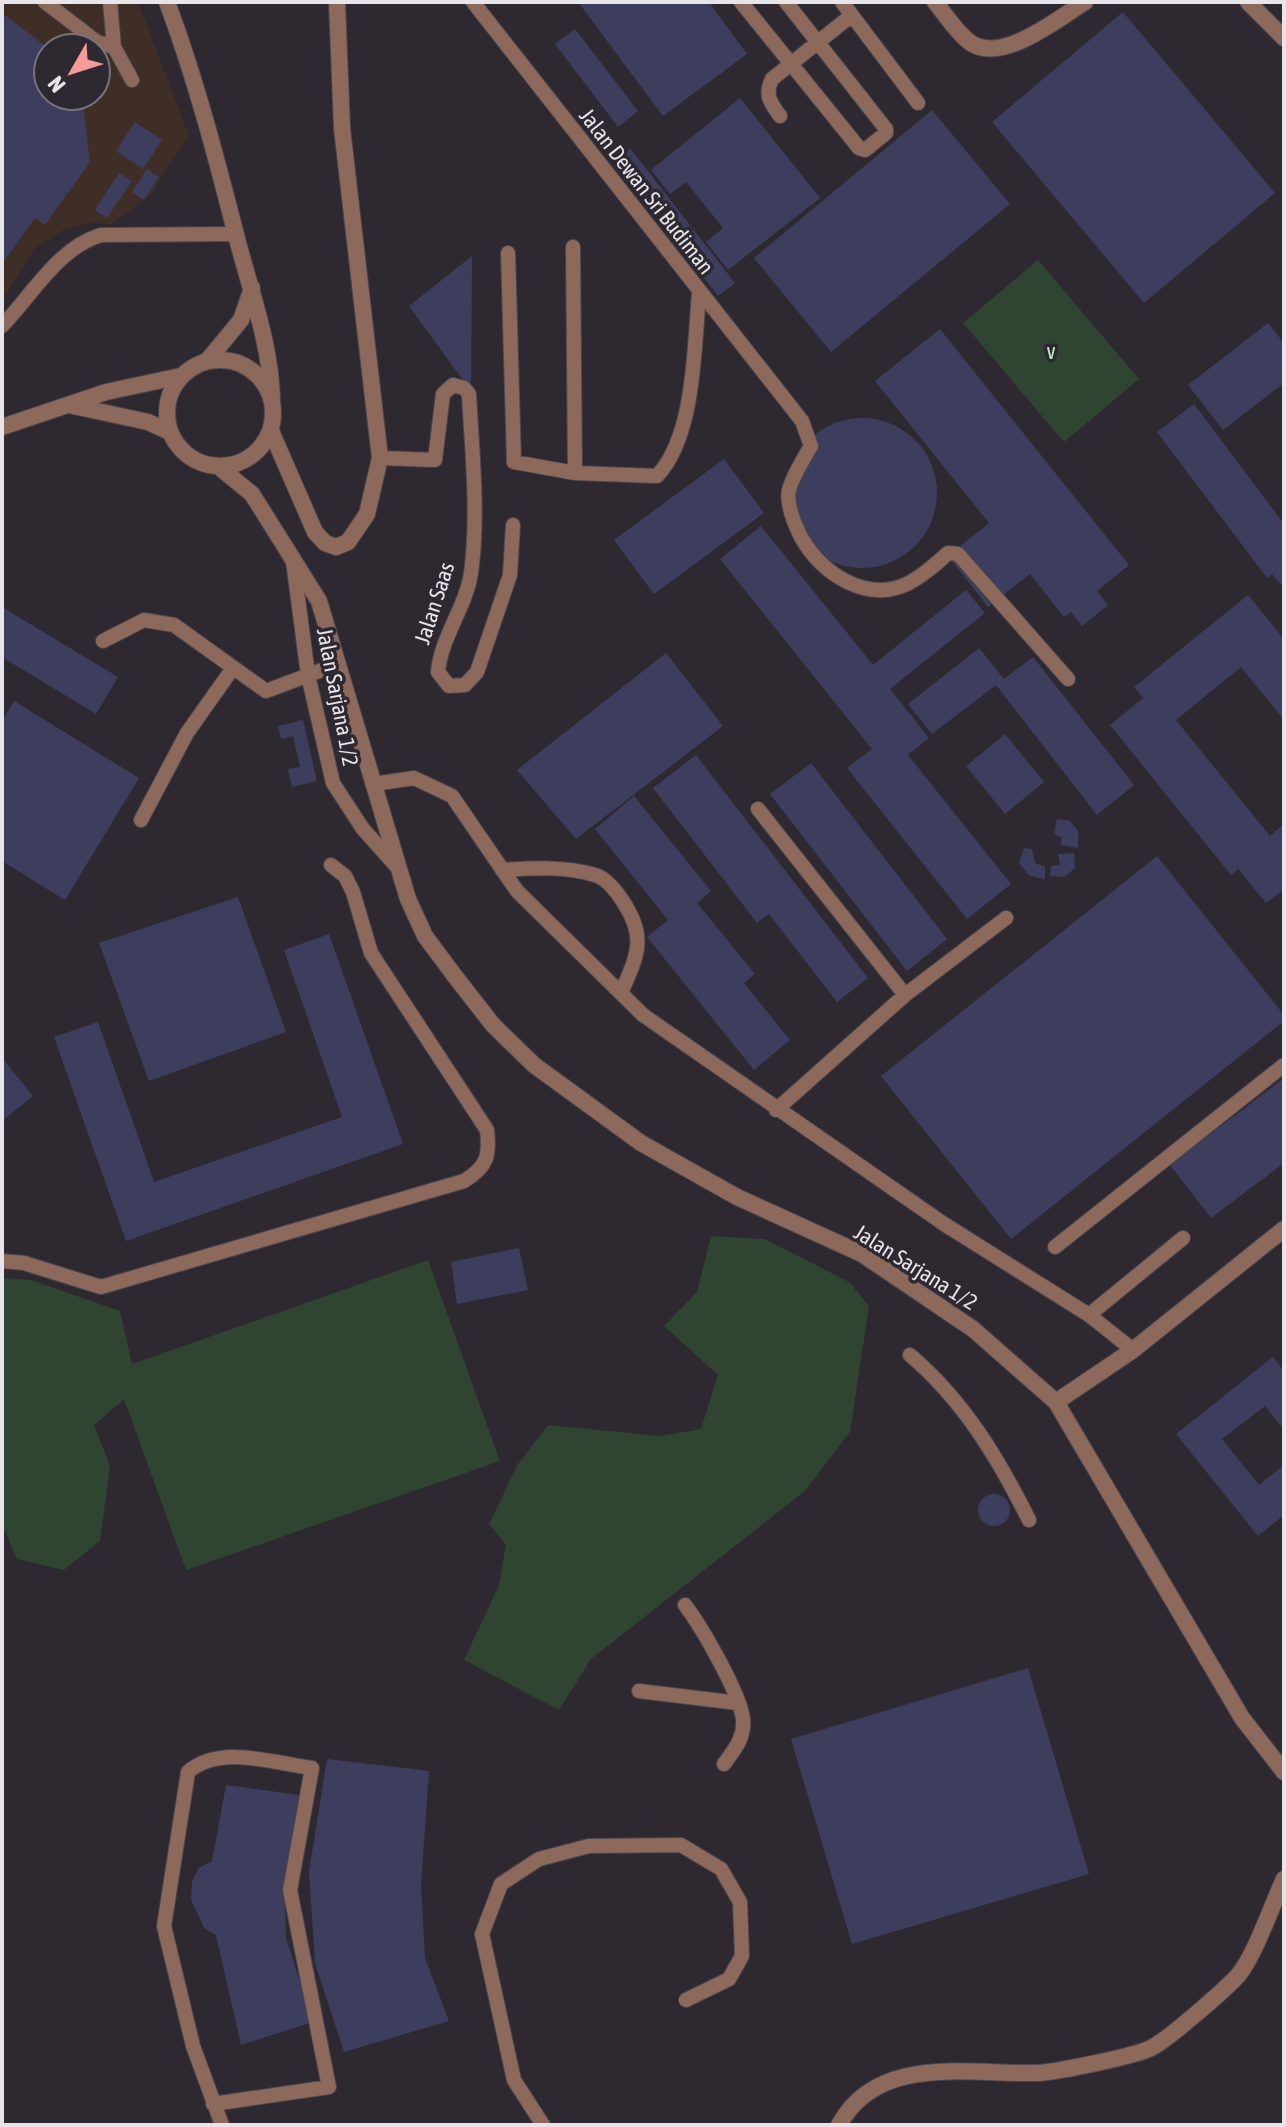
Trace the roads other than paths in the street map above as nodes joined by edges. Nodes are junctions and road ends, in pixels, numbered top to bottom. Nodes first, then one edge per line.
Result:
1 (45, 2) edge
2 (110, 2) edge
3 (167, 2) edge
4 (337, 2) edge
5 (473, 2) edge
6 (741, 2) edge
7 (786, 2) edge
8 (842, 2) edge
9 (935, 2) edge
10 (1085, 2) edge
11 (1248, 2) edge
12 (852, 15) junction
13 (1284, 38) edge
14 (818, 43) junction
15 (114, 47) junction
16 (792, 65) junction
17 (132, 80) dead end
18 (918, 103) dead end
19 (780, 116) dead end
20 (235, 234) junction
21 (573, 247) dead end
22 (508, 253) dead end
23 (252, 286) junction
24 (699, 294) junction
25 (2, 326) edge
26 (207, 361) junction
27 (181, 376) junction
28 (272, 398) junction
29 (68, 405) junction
30 (2, 427) edge
31 (271, 431) junction
32 (170, 432) junction
33 (380, 458) junction
34 (219, 467) junction
35 (575, 473) junction
36 (513, 525) dead end
37 (293, 561) junction
38 (103, 641) dead end
39 (338, 664) junction
40 (233, 668) junction
41 (308, 675) junction
42 (1068, 679) dead end
43 (374, 784) junction
44 (758, 809) dead end
45 (141, 820) dead end
46 (331, 865) dead end
47 (398, 868) junction
48 (502, 870) junction
49 (1006, 918) dead end
50 (621, 993) junction
51 (905, 995) junction
52 (1284, 1065) edge
53 (776, 1110) junction
54 (1284, 1229) edge
55 (1183, 1238) dead end
56 (1055, 1247) dead end
57 (2, 1261) edge
58 (1089, 1315) junction
59 (1133, 1350) junction
60 (910, 1355) dead end
61 (1056, 1402) junction
62 (1029, 1520) dead end
63 (685, 1605) dead end
64 (639, 1691) dead end
65 (738, 1703) junction
66 (724, 1764) dead end
67 (1284, 1772) edge
68 (1284, 1879) edge
69 (686, 2000) dead end
70 (213, 2104) junction
71 (222, 2125) edge
72 (543, 2125) edge
73 (839, 2125) edge

1 - 15 lane
2 - 15 lane
3 - 20 street
4 - 33 street
5 - 24 lane, Jalan Dewan Sri Budiman
6 - 16 lane
7 - 14 lane
8 - 12 lane
9 - 10 street
11 - 13 street
12 - 14 lane
12 - 18 lane
14 - 16 lane
14 - 16 lane
15 - 17 lane
16 - 19 lane
20 - 23 street
20 - 25 lane
21 - 35 lane
22 - 35 lane
23 - 26 street
23 - 28 street
24 - 35 lane, Jalan Dewan Sri Budiman
24 - 42 lane
26 - 27 street
26 - 28 street
27 - 29 street
27 - 32 street
28 - 31 street
29 - 30 street
29 - 32 street
31 - 33 street
31 - 34 street
32 - 34 street
33 - 36 lane, Jalan Saas
34 - 37 street, Jalan Sarjana 1/2
37 - 39 street, Jalan Sarjana 1/2
37 - 41 lane, Jalan Sarjana 1/2
38 - 40 lane
39 - 41 lane
39 - 43 street, Jalan Sarjana 1/2
40 - 41 lane
40 - 45 lane
41 - 47 lane, Jalan Sarjana 1/2
43 - 47 street, Jalan Sarjana 1/2
43 - 48 lane
44 - 51 lane
46 - 57 lane
47 - 61 street, Jalan Sarjana 1/2
48 - 50 lane
48 - 50 lane
49 - 51 lane
50 - 53 lane
51 - 53 lane
52 - 56 lane
53 - 58 lane
54 - 59 street
55 - 58 lane
58 - 59 lane
59 - 61 street
60 - 62 lane
61 - 67 street, Jalan Sarjana 1/2
63 - 65 lane
64 - 65 lane
65 - 66 lane
68 - 73 street
69 - 72 lane
70 - 70 lane
70 - 71 lane

